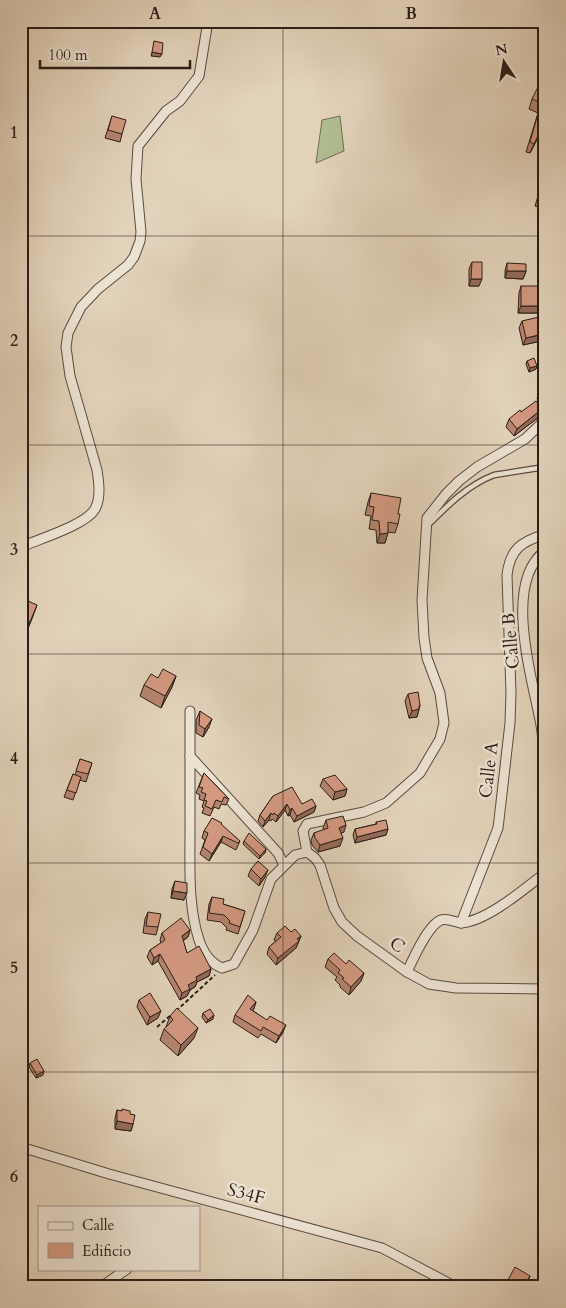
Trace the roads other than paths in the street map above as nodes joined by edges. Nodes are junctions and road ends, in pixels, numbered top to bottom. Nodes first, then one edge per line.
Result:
1 (208, 21) edge
2 (545, 420) edge
3 (545, 467) edge
4 (426, 528) junction
5 (545, 534) edge
6 (21, 546) edge
7 (545, 551) edge
8 (190, 711) dead end
9 (190, 756) junction
10 (545, 763) edge
11 (307, 852) junction
12 (284, 865) junction
13 (545, 873) edge
14 (460, 923) junction
15 (407, 972) junction
16 (545, 989) edge
17 (21, 1147) edge
18 (198, 1202) edge
19 (126, 1270) edge
20 (101, 1287) edge
21 (456, 1287) edge

1 - 6 street
2 - 4 street
3 - 4 lane
4 - 11 street
5 - 14 street, Calle A
7 - 10 street, Calle B
8 - 9 street
9 - 12 street
9 - 12 street
11 - 12 street
11 - 15 street, C
13 - 14 street
14 - 15 street
15 - 16 street, C
17 - 18 street, S34F
18 - 21 street, S34F
19 - 20 street

